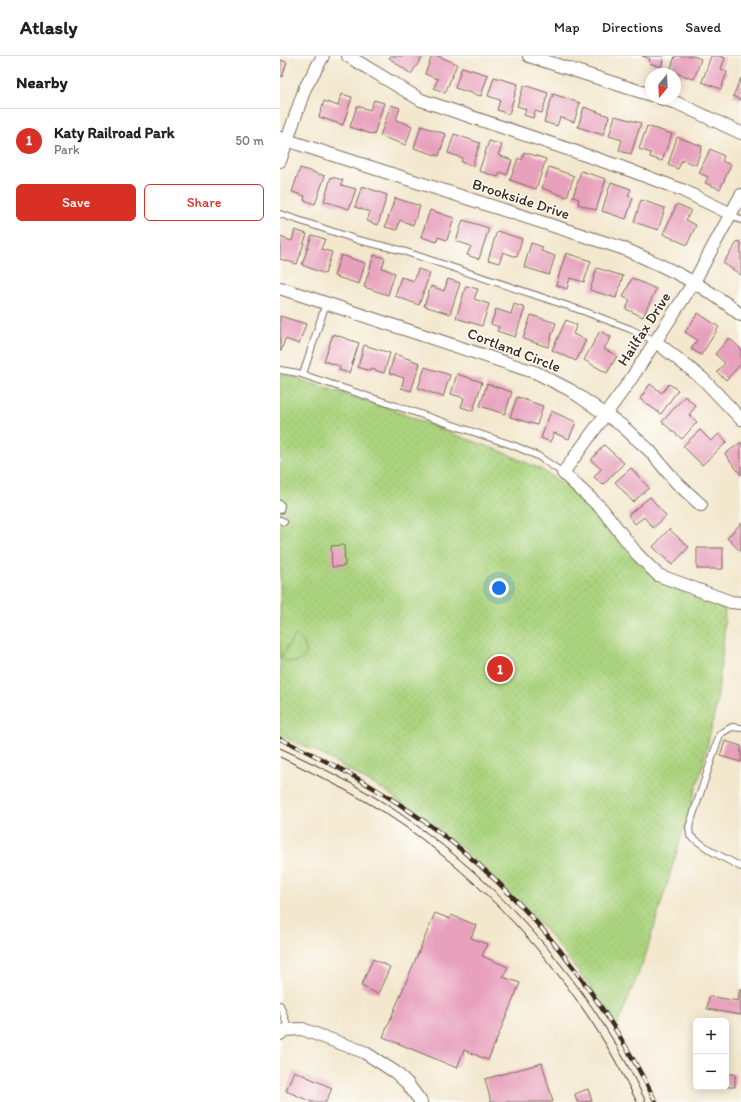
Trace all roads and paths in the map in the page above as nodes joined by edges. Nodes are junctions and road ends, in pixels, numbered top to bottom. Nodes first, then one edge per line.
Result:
1 (323, 56) edge
2 (348, 56) edge
3 (529, 56) edge
4 (645, 93) edge
5 (679, 104) edge
6 (741, 133) edge
7 (284, 139) edge
8 (280, 161) edge
9 (741, 195) edge
10 (280, 214) edge
11 (736, 217) edge
12 (694, 282) junction
13 (280, 288) edge
14 (326, 303) junction
15 (741, 315) edge
16 (655, 341) junction
17 (280, 370) edge
18 (303, 374) junction
19 (607, 414) junction
20 (741, 419) edge
21 (563, 473) junction
22 (280, 504) edge
23 (701, 505) dead end
24 (280, 510) edge
25 (741, 602) edge
26 (741, 728) edge
27 (741, 867) edge
28 (280, 1006) edge
29 (284, 1032) edge
30 (421, 1102) edge

1 - 7 street
2 - 11 street
3 - 4 street
5 - 6 street
7 - 8 street
7 - 12 street, Brookside Drive
9 - 11 street, Hailfax Drive
10 - 16 lane
11 - 12 street, Hailfax Drive
12 - 15 street, Brookside Drive
12 - 16 street, Hailfax Drive
13 - 14 street, Cortland Circle
14 - 18 lane
14 - 19 street, Cortland Circle
16 - 19 street, Hailfax Drive
16 - 20 street
17 - 18 lane
18 - 21 lane
19 - 21 street, Hailfax Drive
19 - 23 street, Cortland Circle
21 - 25 street
22 - 24 lane
26 - 27 lane
28 - 29 lane
29 - 30 street

